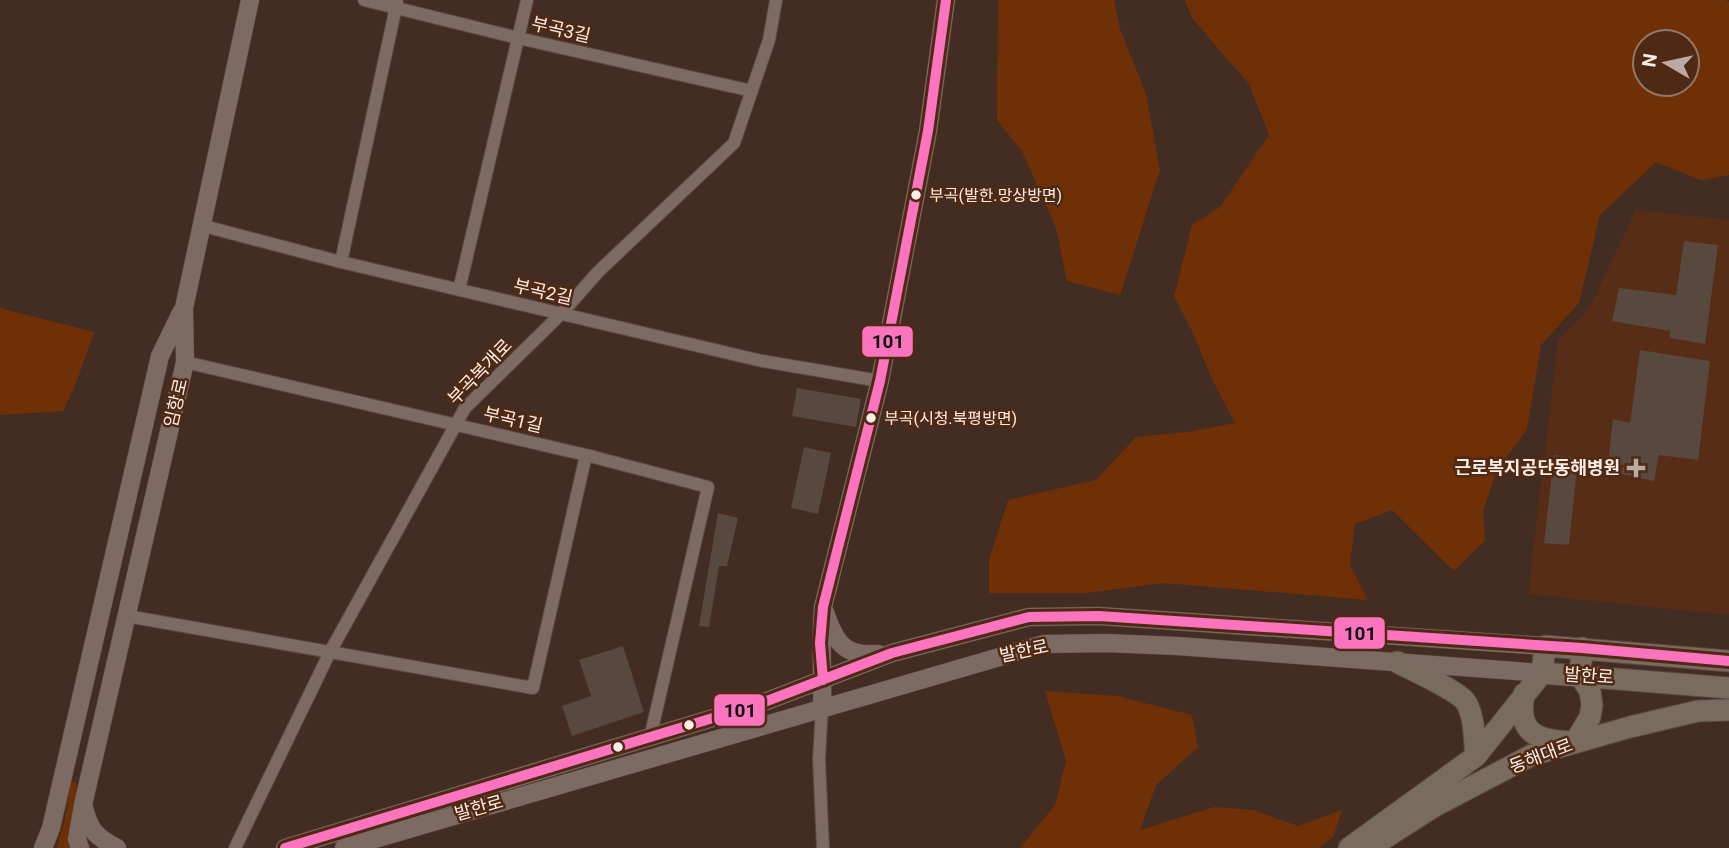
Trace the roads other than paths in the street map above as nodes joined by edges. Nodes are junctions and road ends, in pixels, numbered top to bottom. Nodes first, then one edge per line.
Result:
1 (250, 0) edge
2 (364, 0) edge
3 (527, 0) edge
4 (776, 0) edge
5 (946, 0) edge
6 (396, 4) edge
7 (518, 38) junction
8 (752, 90) junction
9 (200, 225) junction
10 (341, 262) junction
11 (459, 290) junction
12 (184, 308) junction
13 (561, 314) junction
14 (186, 362) junction
15 (880, 381) junction
16 (455, 425) junction
17 (586, 455) junction
18 (823, 607) junction
19 (127, 616) junction
20 (1545, 646) junction
21 (1582, 648) junction
22 (330, 652) junction
23 (892, 653) junction
24 (1729, 661) edge
25 (1397, 662) junction
26 (1542, 673) junction
27 (1580, 676) junction
28 (823, 680) junction
29 (1729, 688) edge
30 (1524, 694) junction
31 (822, 707) junction
32 (1729, 709) edge
33 (650, 738) junction
34 (1575, 742) junction
35 (1476, 756) junction
36 (83, 804) junction
37 (43, 848) edge
38 (80, 848) edge
39 (117, 848) edge
40 (235, 848) edge
41 (285, 848) edge
42 (345, 848) edge
43 (823, 848) edge
44 (1349, 848) edge
45 (1369, 848) edge

1 - 9 street, 임항로
2 - 6 street, 부곡3길
3 - 7 street
4 - 8 street, 부곡복개로
5 - 15 street
6 - 7 street, 부곡3길
6 - 10 street
7 - 8 street, 부곡3길
7 - 11 street
8 - 13 street, 부곡복개로
9 - 10 street, 부곡2길
9 - 12 street, 임항로
10 - 11 street, 부곡2길
11 - 13 street, 부곡2길
12 - 14 street, 임항로
12 - 37 street
13 - 15 street, 부곡2길
13 - 16 street, 부곡복개로
14 - 16 street, 부곡1길
14 - 19 street, 임항로
15 - 18 street
16 - 17 street, 부곡1길
16 - 22 street, 부곡복개로
17 - 22 street
17 - 33 street, 부곡1길
18 - 23 street
18 - 28 street
19 - 22 street
19 - 36 street, 임항로
20 - 21 main road
20 - 23 street, 발한로
20 - 26 main road
21 - 24 main road
21 - 27 main road
22 - 40 street, 부곡복개로
23 - 28 street, 발한로
25 - 26 street, 발한로
25 - 31 street, 발한로
25 - 35 main road
26 - 27 main road, 발한로
26 - 30 main road
27 - 29 main road, 발한로
27 - 34 main road
28 - 31 street
28 - 33 street, 발한로
30 - 34 main road
30 - 35 main road, 동해대로
31 - 42 street, 발한로
31 - 43 street
32 - 34 main road, 동해대로
33 - 41 street, 발한로
34 - 45 main road, 동해대로
35 - 44 main road, 동해대로
36 - 38 street, 임항로
36 - 39 street

